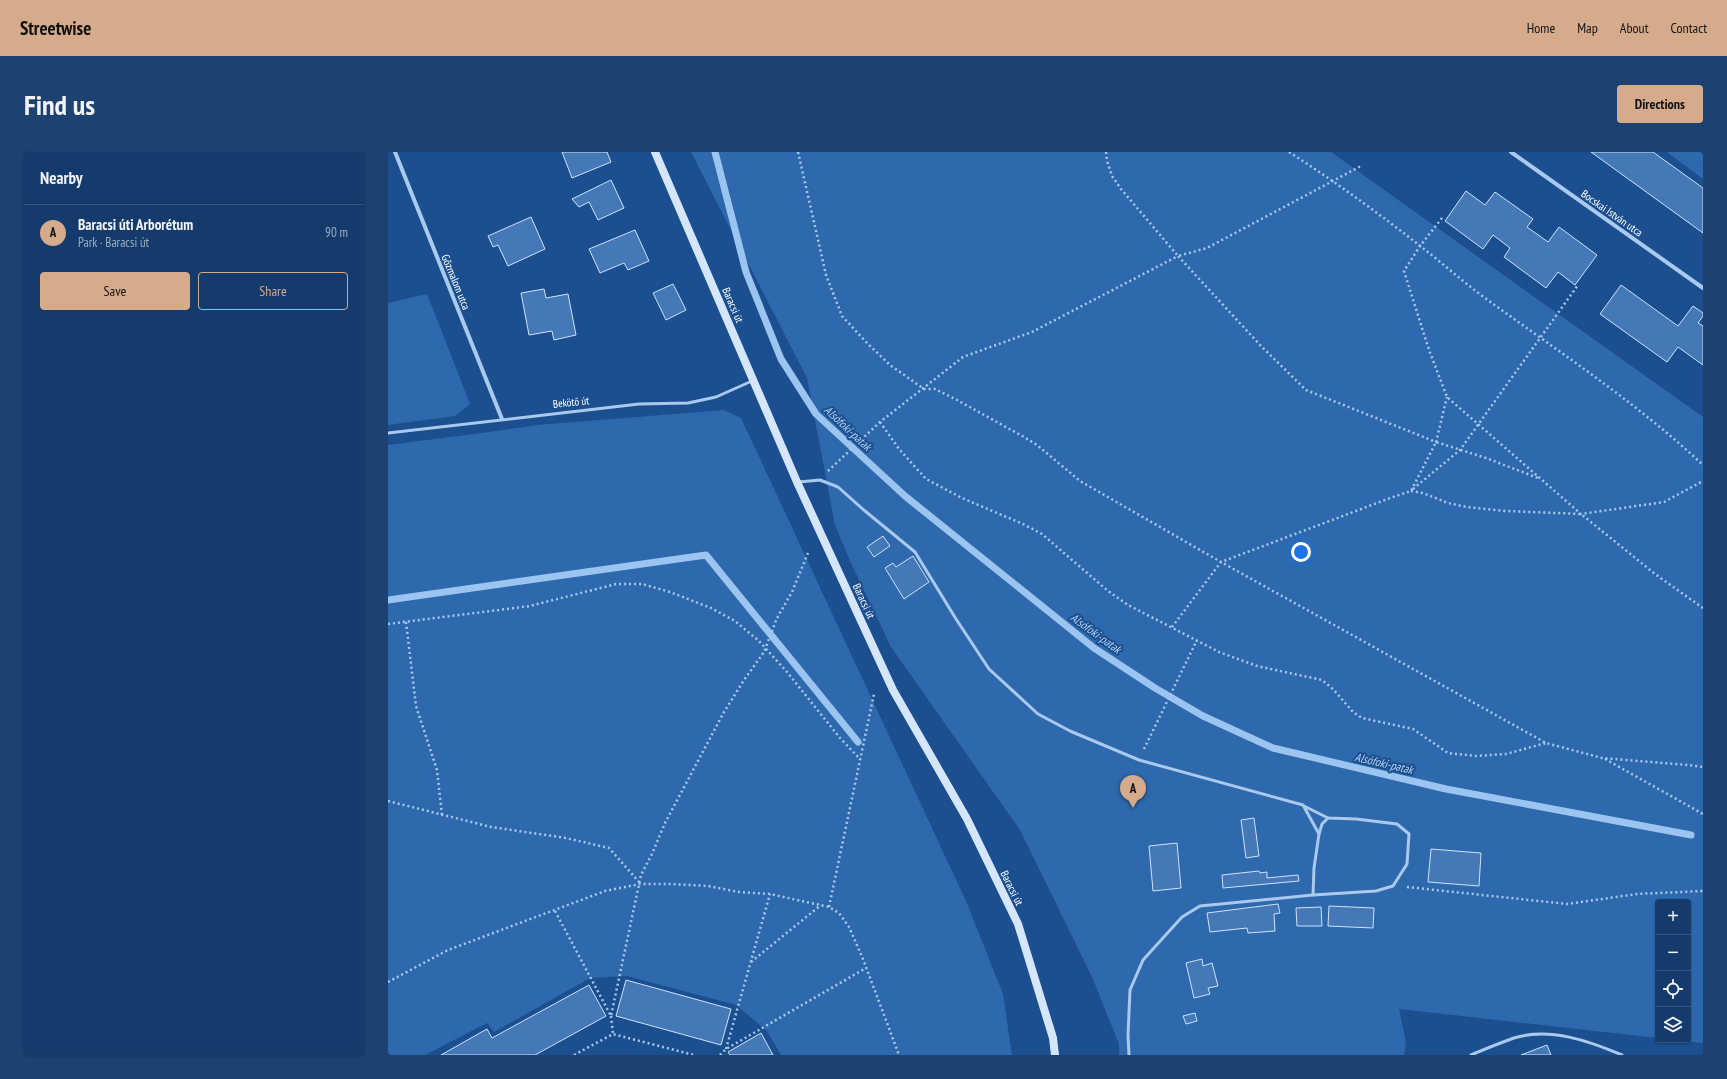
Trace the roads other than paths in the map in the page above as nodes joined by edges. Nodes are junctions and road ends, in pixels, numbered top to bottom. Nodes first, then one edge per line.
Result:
1 (395, 152) edge
2 (655, 152) edge
3 (1511, 152) edge
4 (1703, 288) edge
5 (753, 380) junction
6 (502, 419) junction
7 (388, 433) edge
8 (797, 482) junction
9 (1303, 805) junction
10 (1328, 818) junction
11 (1318, 834) junction
12 (1313, 895) junction
13 (1056, 1055) edge
14 (1129, 1055) edge
15 (1471, 1055) edge
16 (1622, 1055) edge

1 - 6 street, Gőzmalom utca
2 - 5 street, Baracsi út
3 - 4 street, Bocskai István utca
5 - 6 lane, Bekötő út
5 - 8 street, Baracsi út
6 - 7 lane, Bekötő út
8 - 9 lane
8 - 13 street, Baracsi út
9 - 10 lane
9 - 11 lane
10 - 11 lane
10 - 12 lane
11 - 12 lane
12 - 14 lane
15 - 16 lane

